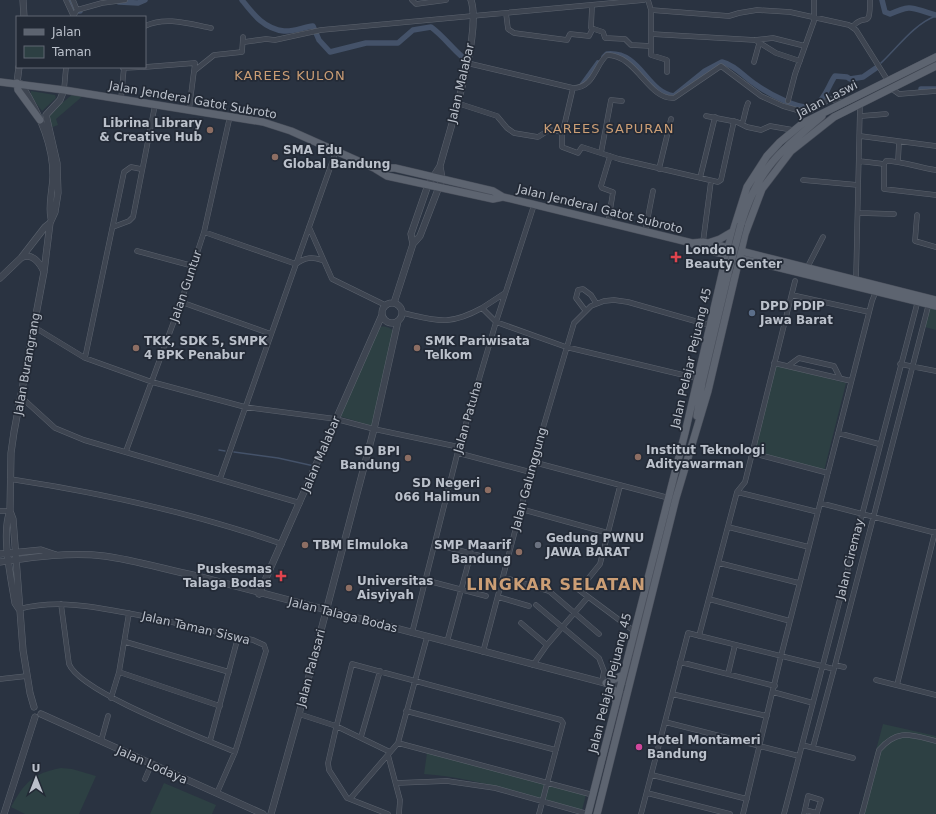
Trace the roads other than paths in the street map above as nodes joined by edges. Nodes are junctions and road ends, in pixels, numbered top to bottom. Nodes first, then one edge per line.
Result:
1 (23, 0) edge
2 (66, 0) edge
3 (73, 0) edge
4 (125, 0) edge
5 (412, 0) edge
6 (446, 0) edge
7 (471, 0) edge
8 (644, 0) edge
9 (648, 0) edge
10 (814, 0) edge
11 (870, 0) edge
12 (592, 6) junction
13 (651, 10) junction
14 (506, 12) junction
15 (75, 13) edge
16 (473, 15) junction
17 (24, 16) edge
18 (813, 17) junction
19 (146, 26) edge
20 (853, 26) junction
21 (211, 28) dead end
22 (592, 30) junction
23 (652, 34) junction
24 (757, 42) junction
25 (651, 46) junction
26 (805, 46) junction
27 (936, 57) edge
28 (800, 61) junction
29 (754, 62) dead end
30 (467, 64) junction
31 (936, 66) edge
32 (146, 67) edge
33 (19, 68) edge
34 (66, 68) edge
35 (124, 68) edge
36 (194, 71) junction
37 (667, 72) dead end
38 (888, 81) junction
39 (0, 82) edge
40 (19, 84) junction
41 (573, 88) junction
42 (892, 89) junction
43 (64, 90) junction
44 (936, 91) edge
45 (121, 99) junction
46 (622, 101) dead end
47 (788, 101) dead end
48 (457, 103) junction
49 (748, 103) dead end
50 (843, 103) junction
51 (860, 104) junction
52 (155, 105) junction
53 (189, 110) junction
54 (830, 110) junction
55 (886, 114) dead end
56 (230, 116) junction
57 (706, 116) dead end
58 (860, 116) junction
59 (714, 117) junction
60 (834, 117) junction
61 (671, 119) dead end
62 (40, 120) joint
63 (734, 121) junction
64 (742, 124) junction
65 (790, 130) junction
66 (804, 131) junction
67 (563, 132) junction
68 (860, 136) junction
69 (899, 142) junction
70 (936, 146) edge
71 (336, 151) junction
72 (601, 153) junction
73 (610, 156) junction
74 (859, 161) junction
75 (898, 162) junction
76 (884, 164) junction
77 (440, 166) junction
78 (374, 168) junction
79 (659, 169) junction
80 (141, 170) junction
81 (936, 170) edge
82 (432, 177) junction
83 (700, 178) junction
84 (442, 179) junction
85 (710, 180) junction
86 (803, 180) dead end
87 (428, 185) junction
88 (858, 185) junction
89 (439, 188) junction
90 (653, 191) dead end
91 (936, 195) edge
92 (502, 197) junction
93 (534, 205) junction
94 (859, 213) junction
95 (894, 214) dead end
96 (917, 215) dead end
97 (51, 220) junction
98 (608, 223) junction
99 (114, 227) junction
100 (309, 227) junction
101 (204, 232) junction
102 (645, 232) junction
103 (732, 232) junction
104 (746, 234) junction
105 (823, 237) dead end
106 (413, 244) junction
107 (704, 245) junction
108 (936, 247) edge
109 (137, 251) dead end
110 (727, 252) junction
111 (741, 255) junction
112 (21, 258) junction
113 (758, 259) junction
114 (322, 260) junction
115 (296, 264) junction
116 (193, 266) junction
117 (807, 268) junction
118 (44, 272) junction
119 (729, 273) junction
120 (0, 278) edge
121 (856, 280) junction
122 (795, 281) dead end
123 (877, 288) junction
124 (505, 293) junction
125 (792, 295) junction
126 (931, 301) edge
127 (181, 302) junction
128 (394, 302) junction
129 (596, 303) junction
130 (917, 304) dead end
131 (385, 305) junction
132 (936, 306) edge
133 (482, 308) junction
134 (585, 310) junction
135 (869, 312) junction
136 (403, 313) junction
137 (382, 315) junction
138 (398, 321) junction
139 (496, 322) junction
140 (709, 325) junction
141 (34, 327) junction
142 (271, 334) junction
143 (566, 347) junction
144 (85, 358) junction
145 (774, 363) junction
146 (900, 364) junction
147 (788, 366) junction
148 (912, 366) junction
149 (936, 371) edge
150 (840, 378) junction
151 (699, 380) junction
152 (852, 381) junction
153 (152, 382) junction
154 (20, 397) junction
155 (245, 407) junction
156 (336, 419) junction
157 (374, 429) junction
158 (838, 433) junction
159 (694, 436) junction
160 (879, 444) junction
161 (459, 447) junction
162 (126, 451) junction
163 (458, 453) junction
164 (752, 453) junction
165 (533, 462) junction
166 (530, 472) junction
167 (828, 474) junction
168 (10, 479) junction
169 (220, 479) junction
170 (620, 486) junction
171 (737, 492) junction
172 (668, 498) junction
173 (300, 503) junction
174 (820, 503) junction
175 (521, 508) junction
176 (0, 511) edge
177 (10, 511) junction
178 (818, 512) junction
179 (862, 514) junction
180 (873, 517) junction
181 (728, 527) junction
182 (608, 533) junction
183 (935, 533) edge
184 (282, 544) junction
185 (435, 544) junction
186 (809, 547) junction
187 (11, 552) junction
188 (471, 553) junction
189 (0, 554) edge
190 (56, 555) junction
191 (12, 560) junction
192 (0, 562) edge
193 (507, 563) junction
194 (719, 563) junction
195 (503, 577) junction
196 (425, 580) junction
197 (799, 583) junction
198 (461, 590) junction
199 (259, 594) junction
200 (486, 596) dead end
201 (498, 597) junction
202 (588, 597) junction
203 (709, 599) junction
204 (61, 604) junction
205 (536, 605) dead end
206 (529, 606) dead end
207 (19, 609) junction
208 (326, 611) junction
209 (129, 613) junction
210 (574, 614) junction
211 (790, 621) junction
212 (521, 623) dead end
213 (562, 627) junction
214 (634, 631) junction
215 (412, 632) junction
216 (599, 634) dead end
217 (427, 636) junction
218 (699, 636) junction
219 (238, 637) junction
220 (126, 642) junction
221 (448, 642) junction
222 (547, 645) junction
223 (735, 645) junction
224 (483, 652) junction
225 (780, 656) junction
226 (680, 662) junction
227 (533, 664) junction
228 (822, 667) junction
229 (844, 667) dead end
230 (380, 671) junction
231 (119, 672) junction
232 (229, 672) junction
233 (728, 674) junction
234 (623, 675) junction
235 (27, 676) junction
236 (0, 679) edge
237 (876, 680) dead end
238 (415, 681) junction
239 (604, 682) junction
240 (897, 685) junction
241 (775, 686) junction
242 (624, 688) junction
243 (773, 692) junction
244 (672, 694) junction
245 (936, 695) edge
246 (111, 698) junction
247 (616, 703) junction
248 (813, 703) junction
249 (220, 706) junction
250 (406, 711) junction
251 (299, 714) junction
252 (38, 716) junction
253 (108, 716) dead end
254 (767, 716) junction
255 (665, 722) junction
256 (336, 726) junction
257 (361, 737) junction
258 (210, 741) junction
259 (936, 741) edge
260 (101, 742) junction
261 (398, 743) junction
262 (802, 745) junction
263 (760, 746) junction
264 (813, 747) junction
265 (556, 750) junction
266 (236, 752) junction
267 (389, 754) junction
268 (799, 756) junction
269 (853, 758) dead end
270 (151, 765) junction
271 (652, 775) junction
272 (145, 779) dead end
273 (396, 783) junction
274 (548, 783) junction
275 (217, 793) junction
276 (647, 793) junction
277 (593, 795) junction
278 (350, 799) junction
279 (747, 799) junction
280 (543, 802) junction
281 (4, 814) edge
282 (264, 814) edge
283 (271, 814) edge
284 (388, 814) edge
285 (399, 814) edge
286 (539, 814) edge
287 (588, 814) edge
288 (597, 814) edge
289 (641, 814) edge
290 (730, 814) edge
291 (743, 814) edge
292 (784, 814) edge
293 (862, 814) edge

1 - 17 street
2 - 15 street
3 - 15 street
4 - 15 street
5 - 6 street
7 - 16 street, Jalan Malabar
8 - 12 street
9 - 13 street
10 - 18 street
11 - 20 street
12 - 14 street
12 - 22 street
13 - 18 street
13 - 23 street
14 - 16 street
14 - 22 street
16 - 30 street, Jalan Malabar
16 - 36 street
18 - 20 street
18 - 26 street
19 - 21 street
20 - 38 street
22 - 25 street
23 - 24 street
23 - 25 street
24 - 26 street
24 - 28 street
24 - 29 street
25 - 37 street
26 - 28 street
27 - 38 main road, Jalan Laswi
28 - 47 street
30 - 41 street
30 - 48 street, Jalan Malabar
31 - 42 main road, Jalan Laswi
32 - 36 street
33 - 40 street
34 - 43 street
35 - 45 street
36 - 53 street
38 - 50 main road, Jalan Laswi
39 - 40 main road, Jalan Jenderal Gatot Subroto
40 - 43 main road, Jalan Jenderal Gatot Subroto
40 - 62 main road
41 - 50 street
41 - 67 street
42 - 44 street
42 - 51 main road, Jalan Laswi
43 - 45 main road, Jalan Jenderal Gatot Subroto
43 - 97 street, Jalan Burangrang
45 - 52 main road, Jalan Jenderal Gatot Subroto
46 - 72 street
48 - 67 street
48 - 77 street, Jalan Malabar
49 - 64 street
50 - 54 main road, Jalan Laswi
51 - 58 street
51 - 60 main road, Jalan Laswi
52 - 53 main road, Jalan Jenderal Gatot Subroto
52 - 80 street
53 - 56 main road, Jalan Jenderal Gatot Subroto
54 - 65 main road, Jalan Laswi
54 - 66 main road
55 - 58 street
56 - 71 main road, Jalan Jenderal Gatot Subroto
56 - 101 street, Jalan Guntur
57 - 59 street
58 - 68 street
59 - 63 street
59 - 83 street
60 - 66 main road
60 - 104 main road, Jalan Laswi
61 - 79 street
62 - 97 street, Jalan Burangrang
63 - 64 street
63 - 85 street
64 - 65 street
65 - 103 main road, Jalan Laswi
66 - 119 main road, bridge
67 - 72 street
68 - 69 street
68 - 74 street
69 - 70 street
69 - 75 street
71 - 78 main road, Jalan Jenderal Gatot Subroto
71 - 100 street
72 - 73 street
73 - 79 street
73 - 98 street
74 - 76 street
74 - 88 street
75 - 76 street
75 - 81 street
76 - 91 street
77 - 82 street, Jalan Malabar
77 - 84 street, Jalan Malabar
78 - 82 main road, Jalan Jenderal Gatot Subroto
78 - 87 main road, Jalan Jenderal Gatot Subroto
79 - 83 street
80 - 99 street
80 - 99 street
82 - 84 main road, Jalan Jenderal Gatot Subroto
82 - 87 street, Jalan Malabar
83 - 85 street
84 - 89 street, Jalan Malabar
84 - 92 main road, Jalan Jenderal Gatot Subroto
85 - 107 street
86 - 88 street
87 - 89 main road, Jalan Jenderal Gatot Subroto
87 - 106 street, Jalan Malabar
88 - 94 street
89 - 92 main road, Jalan Jenderal Gatot Subroto
89 - 106 street, Jalan Malabar
90 - 102 street
92 - 93 main road, Jalan Jenderal Gatot Subroto
93 - 98 main road, Jalan Jenderal Gatot Subroto
93 - 124 street, Jalan Patuha
94 - 95 street
94 - 121 street
96 - 108 street
97 - 112 street
97 - 118 street, Jalan Burangrang
98 - 102 main road, Jalan Jenderal Gatot Subroto
99 - 144 street
100 - 114 street
100 - 115 street
101 - 115 street
101 - 116 street, Jalan Guntur
102 - 107 main road, Jalan Jenderal Gatot Subroto
103 - 107 main road
103 - 110 main road, Jalan Laswi
104 - 111 main road, Jalan Laswi
104 - 113 main road
105 - 117 street
106 - 128 street, Jalan Malabar
107 - 110 main road, Jalan Jenderal Gatot Subroto
107 - 119 main road
109 - 116 street
110 - 111 main road, Jalan Jenderal Gatot Subroto
110 - 119 main road, Jalan Pelajar Pejuang 45
111 - 113 main road, Jalan Jenderal Gatot Subroto
111 - 119 main road, Jalan Pelajar Pejuang 45
112 - 118 street
112 - 120 street
113 - 117 main road, Jalan Jenderal Gatot Subroto
113 - 119 main road
113 - 123 main road, Jalan Jenderal Gatot Subroto
114 - 115 street
114 - 131 street
115 - 142 street
116 - 127 street, Jalan Guntur
117 - 121 main road, Jalan Jenderal Gatot Subroto
118 - 141 street, Jalan Burangrang
119 - 140 main road, Jalan Pelajar Pejuang 45
119 - 151 main road
119 - 159 main road, Jalan Pelajar Pejuang 45
121 - 123 main road, Jalan Jenderal Gatot Subroto
122 - 125 street
123 - 126 main road, Jalan Jenderal Gatot Subroto
123 - 135 street
124 - 133 street
124 - 139 street, Jalan Patuha
125 - 135 street
125 - 145 street
126 - 132 main road, Jalan Jenderal Gatot Subroto
126 - 148 street, Jalan Ciremay
127 - 142 street
127 - 153 street, Jalan Guntur
128 - 131 street
128 - 136 street
129 - 134 street, Jalan Galunggung
129 - 134 street
129 - 140 street, Jalan Galunggung
130 - 146 street, Jalan Ciremay
131 - 137 street
133 - 136 street
133 - 139 street
134 - 143 street, Jalan Galunggung
135 - 152 street
136 - 138 street
137 - 138 street
137 - 156 street, Jalan Malabar
138 - 157 street
139 - 143 street
139 - 161 street, Jalan Patuha
140 - 151 main road, Jalan Pelajar Pejuang 45
141 - 144 street
141 - 154 street, Jalan Burangrang
142 - 155 street
143 - 151 street
143 - 165 street, Jalan Galunggung
144 - 153 street
145 - 147 street
145 - 164 street
146 - 148 street
146 - 160 street, Jalan Ciremay
147 - 150 street
147 - 150 street
148 - 149 street
148 - 180 street, Jalan Ciremay
150 - 152 street
151 - 159 main road
151 - 172 main road, Jalan Pelajar Pejuang 45
152 - 158 street
153 - 155 street
153 - 162 street, Jalan Guntur
154 - 162 street
154 - 168 street, Jalan Burangrang
155 - 156 street
155 - 169 street
156 - 157 street
156 - 173 street, Jalan Malabar
157 - 161 street
157 - 208 street, Jalan Palasari
158 - 160 street
158 - 167 street
159 - 242 main road, Jalan Pelajar Pejuang 45
160 - 179 street, Jalan Ciremay
161 - 163 street, Jalan Patuha
162 - 169 street
163 - 166 street
163 - 185 street, Jalan Patuha
164 - 167 street
164 - 171 street
165 - 166 street, Jalan Galunggung
165 - 170 street
166 - 175 street, Jalan Galunggung
167 - 174 street
168 - 177 street, Jalan Burangrang
168 - 184 street
169 - 173 street
170 - 172 street
170 - 182 street
171 - 178 street
171 - 181 street
172 - 214 main road, Jalan Pelajar Pejuang 45
173 - 184 street, Jalan Malabar
174 - 178 street
174 - 179 street
175 - 182 street
175 - 193 street, Jalan Galunggung
176 - 177 street
177 - 187 street, Jalan Burangrang
178 - 186 street
179 - 180 street
179 - 228 street, Jalan Ciremay
180 - 183 street
180 - 229 street, Jalan Ciremay
181 - 186 street
181 - 194 street
182 - 202 street
183 - 240 street
184 - 199 street, Jalan Malabar
185 - 188 street
185 - 196 street, Jalan Patuha
186 - 197 street
187 - 189 street, Jalan Talaga Bodas
187 - 190 street, Jalan Talaga Bodas
187 - 191 street, Jalan Burangrang
188 - 193 street
188 - 198 street
190 - 191 street, Jalan Talaga Bodas
190 - 199 street, Jalan Talaga Bodas
191 - 192 street, Jalan Talaga Bodas
191 - 207 street
193 - 195 street, Jalan Galunggung
194 - 197 street
194 - 203 street
195 - 201 street, Jalan Galunggung
195 - 210 street
196 - 198 street
196 - 215 street, Jalan Patuha
197 - 211 street
198 - 200 street
198 - 221 street
199 - 208 street, Jalan Talaga Bodas
201 - 206 street
201 - 224 street, Jalan Galunggung
202 - 210 street
202 - 214 street
203 - 211 street
203 - 218 street
204 - 207 street, Jalan Taman Siswa
204 - 209 street, Jalan Taman Siswa
204 - 246 street
205 - 213 street
207 - 235 street
208 - 215 street, Jalan Talaga Bodas
208 - 251 street, Jalan Palasari
209 - 219 street, Jalan Taman Siswa
209 - 220 street
210 - 213 street
210 - 216 street
211 - 225 street
212 - 222 street
213 - 222 street
213 - 239 street
214 - 234 main road, Jalan Pelajar Pejuang 45
215 - 217 street, Jalan Talaga Bodas
217 - 221 street, Jalan Talaga Bodas
217 - 238 street
218 - 223 street
218 - 226 street
219 - 232 street
219 - 266 street, Jalan Taman Siswa
220 - 231 street
220 - 232 street
221 - 224 street, Jalan Talaga Bodas
222 - 227 street
223 - 225 street
223 - 233 street
224 - 227 street, Jalan Talaga Bodas
225 - 228 street
225 - 241 street
226 - 233 street
226 - 244 street
227 - 239 street, Jalan Talaga Bodas
228 - 248 street, Jalan Ciremay
228 - 264 street
230 - 238 street
230 - 256 street
230 - 257 street
231 - 246 street
231 - 249 street
232 - 249 street
233 - 241 street
234 - 239 main road
234 - 242 main road, Jalan Pelajar Pejuang 45
235 - 236 street
235 - 252 street
237 - 240 street
238 - 250 street
238 - 265 street
239 - 242 street, Jalan Talaga Bodas
239 - 247 main road
240 - 245 street
241 - 243 street
242 - 247 main road, Jalan Pelajar Pejuang 45
242 - 288 main road, Jalan Pelajar Pejuang 45
243 - 248 street
243 - 254 street
244 - 254 street
244 - 255 street
246 - 258 street
247 - 277 main road, Jalan Pelajar Pejuang 45
248 - 262 street, Jalan Ciremay
249 - 258 street
250 - 261 street
250 - 265 street
251 - 256 street
251 - 283 street, Jalan Palasari
252 - 260 street, Jalan Lodaya
252 - 281 street
253 - 260 street
254 - 263 street
255 - 263 street
255 - 271 street
256 - 257 street
256 - 278 street
257 - 267 street
258 - 266 street
259 - 293 street
260 - 270 street, Jalan Lodaya
261 - 267 street
261 - 274 street
262 - 264 street
262 - 268 street, Jalan Ciremay
263 - 268 street
263 - 279 street
264 - 269 street
265 - 274 street
266 - 275 street, Jalan Taman Siswa
267 - 273 street
267 - 278 street
268 - 292 street, Jalan Ciremay
270 - 272 street
270 - 275 street, Jalan Lodaya
271 - 276 street
271 - 279 street
273 - 280 street
273 - 285 street
274 - 277 street
274 - 280 street
275 - 282 street, Jalan Lodaya
276 - 289 street
276 - 290 street
277 - 287 main road, Jalan Pelajar Pejuang 45
278 - 284 street
279 - 291 street
280 - 286 street
280 - 287 street

